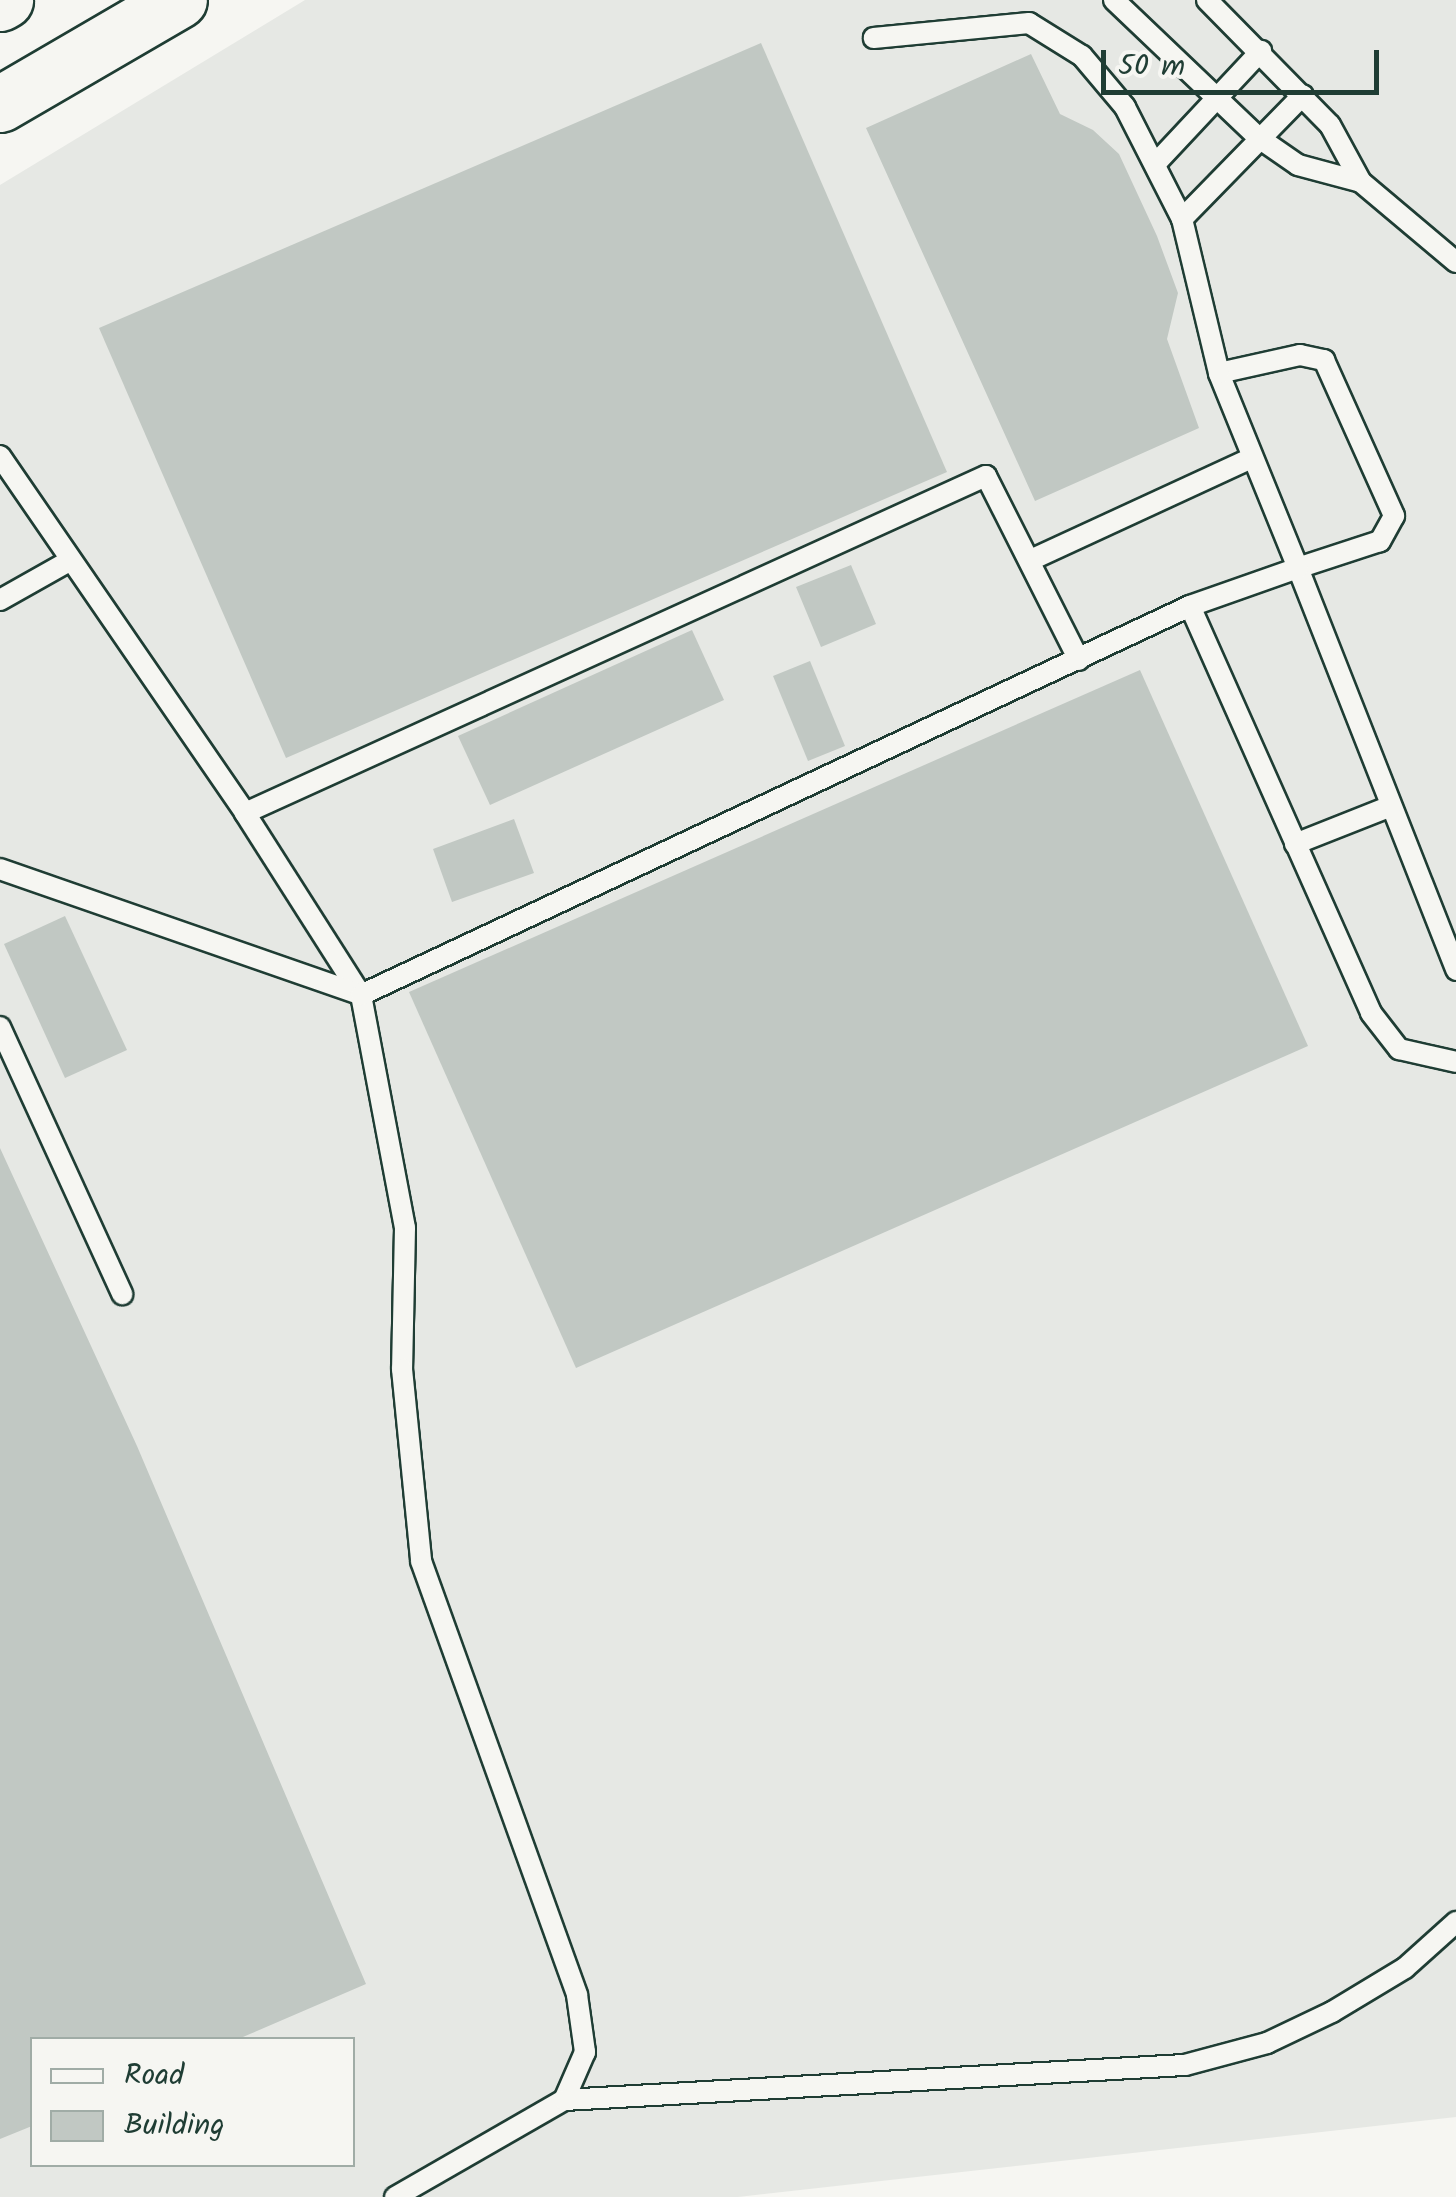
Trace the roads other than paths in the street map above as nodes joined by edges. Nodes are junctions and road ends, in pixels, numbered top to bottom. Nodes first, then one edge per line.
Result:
1 (179, 0) edge
2 (1114, 0) edge
3 (1207, 0) edge
4 (874, 38) dead end
5 (1261, 51) junction
6 (1303, 95) junction
7 (1220, 100) junction
8 (0, 104) edge
9 (1260, 138) junction
10 (1158, 161) junction
11 (1360, 182) junction
12 (1182, 218) junction
13 (1456, 262) edge
14 (1218, 373) junction
15 (0, 456) edge
16 (1249, 459) junction
17 (1033, 559) junction
18 (71, 560) junction
19 (1298, 568) junction
20 (0, 600) edge
21 (1190, 606) junction
22 (1079, 660) junction
23 (1391, 806) junction
24 (246, 813) junction
25 (1296, 844) junction
26 (0, 869) edge
27 (1456, 970) edge
28 (361, 995) junction
29 (0, 1027) edge
30 (1456, 1062) edge
31 (122, 1294) dead end
32 (1456, 1922) edge
33 (564, 2100) junction
34 (394, 2197) edge

1 - 8 main road
2 - 7 lane
3 - 5 lane
4 - 10 lane
5 - 6 lane
5 - 7 lane
6 - 9 lane
6 - 11 lane
7 - 9 lane
7 - 10 lane
9 - 11 lane
9 - 12 lane
10 - 12 lane
11 - 13 lane
12 - 14 lane
14 - 16 lane
14 - 19 lane
15 - 18 lane
16 - 17 lane
16 - 19 lane
17 - 22 lane
17 - 24 lane
18 - 20 lane
18 - 24 lane
19 - 21 lane
19 - 23 lane
21 - 22 lane
21 - 25 lane
22 - 28 lane
23 - 25 lane
23 - 27 lane
24 - 28 lane
25 - 30 lane
26 - 28 lane
28 - 33 lane
29 - 31 lane
32 - 33 lane
33 - 34 lane

